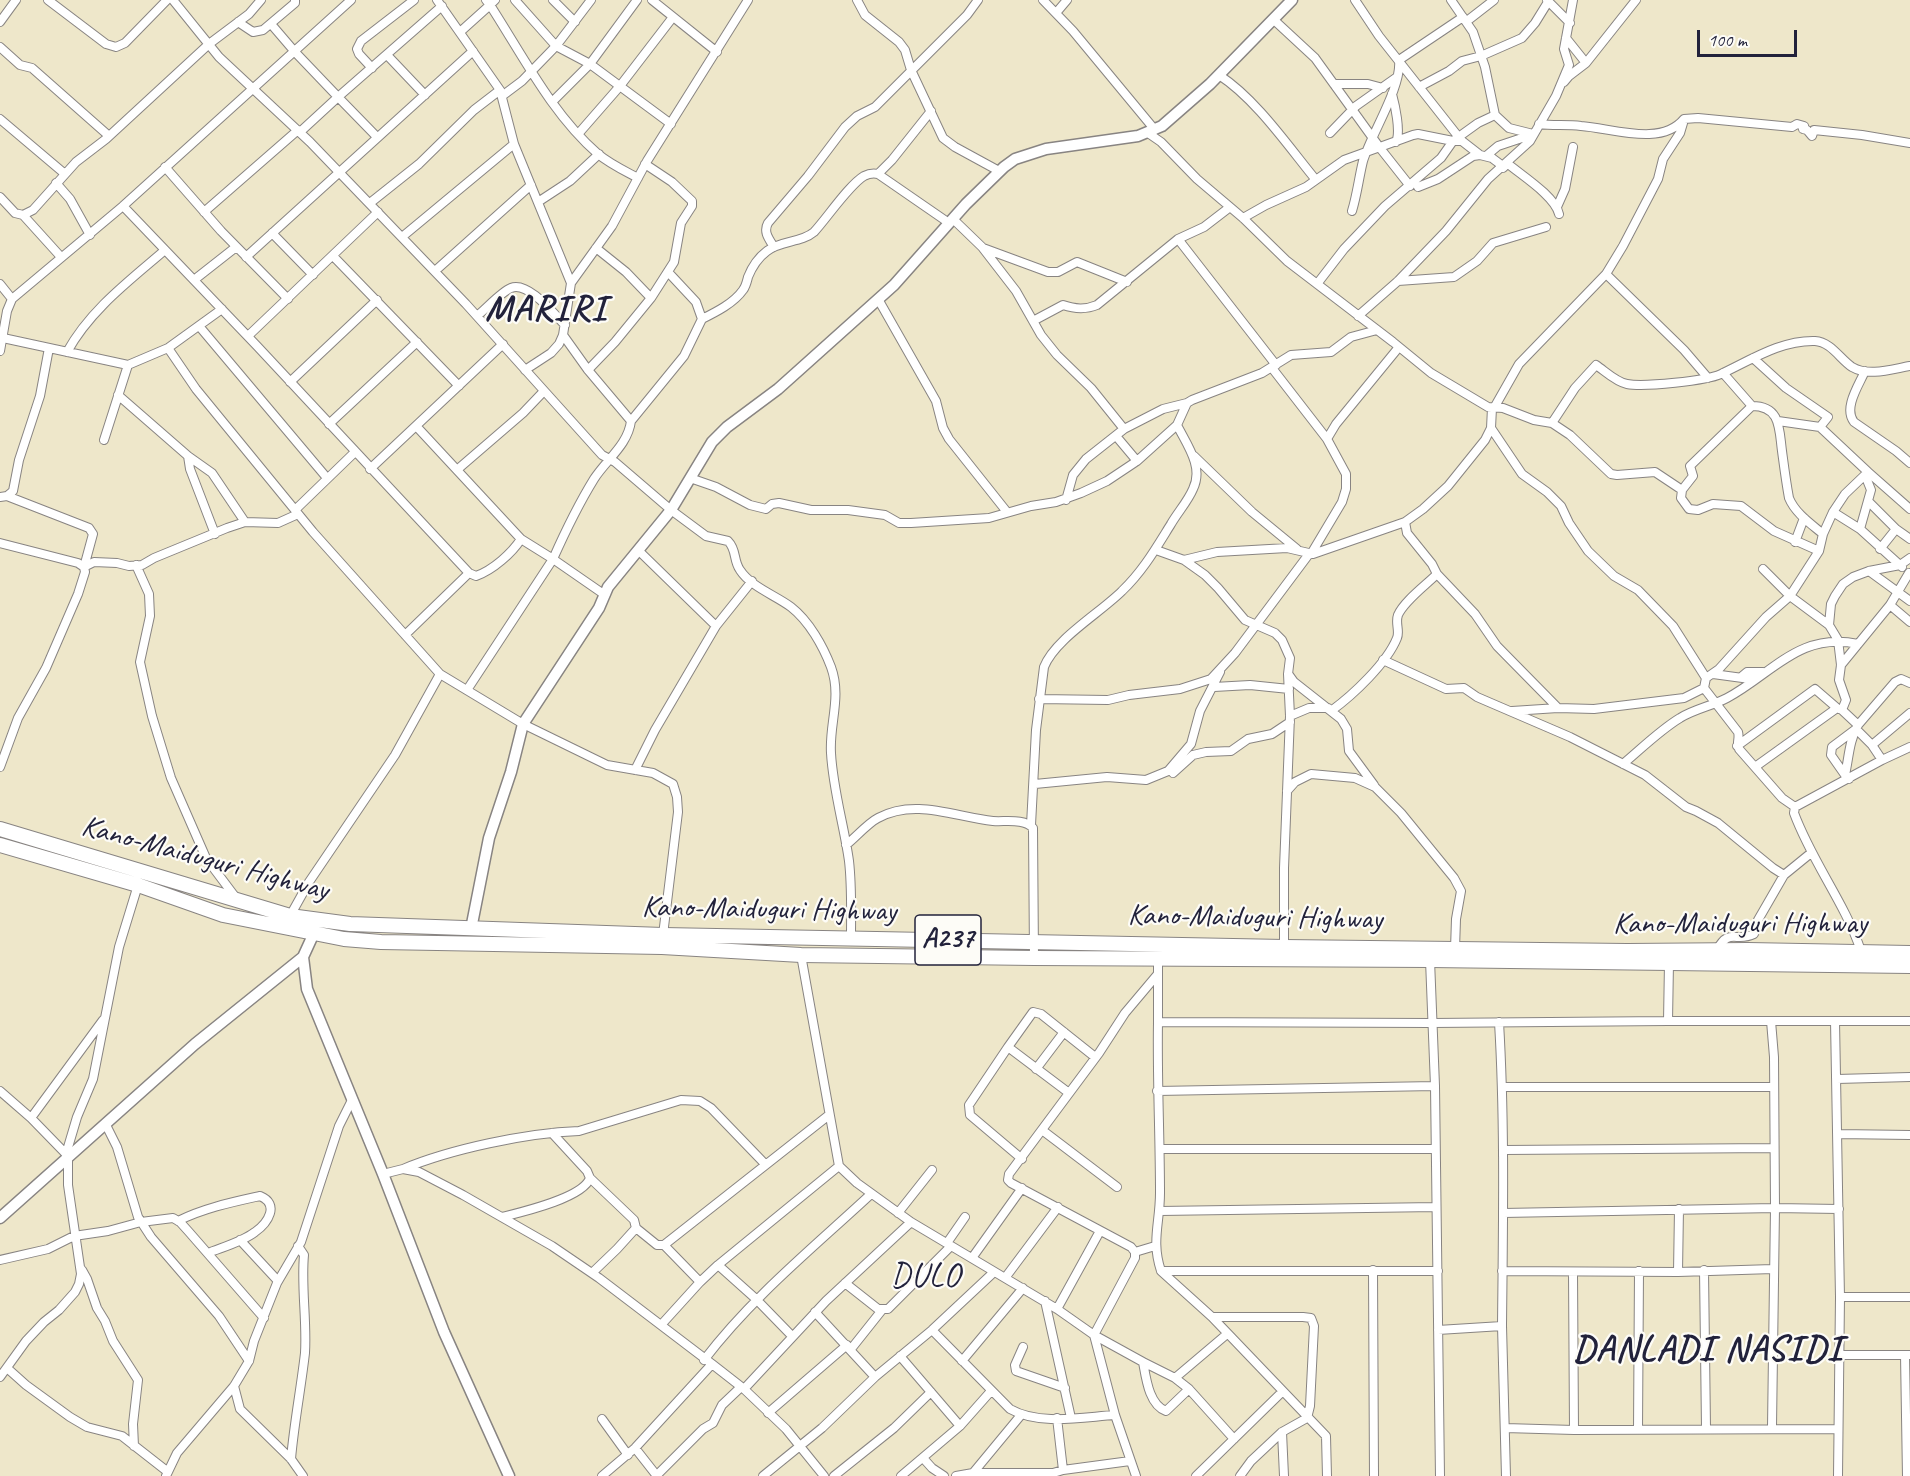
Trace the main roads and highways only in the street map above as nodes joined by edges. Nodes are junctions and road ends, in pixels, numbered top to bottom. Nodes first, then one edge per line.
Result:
1 (0, 829) edge
2 (0, 845) edge
3 (1910, 953) edge
4 (1910, 966) edge

1 - 3 highway, Kano-Maiduguri Highway / A237
2 - 4 highway, Kano-Maiduguri Highway / A237

